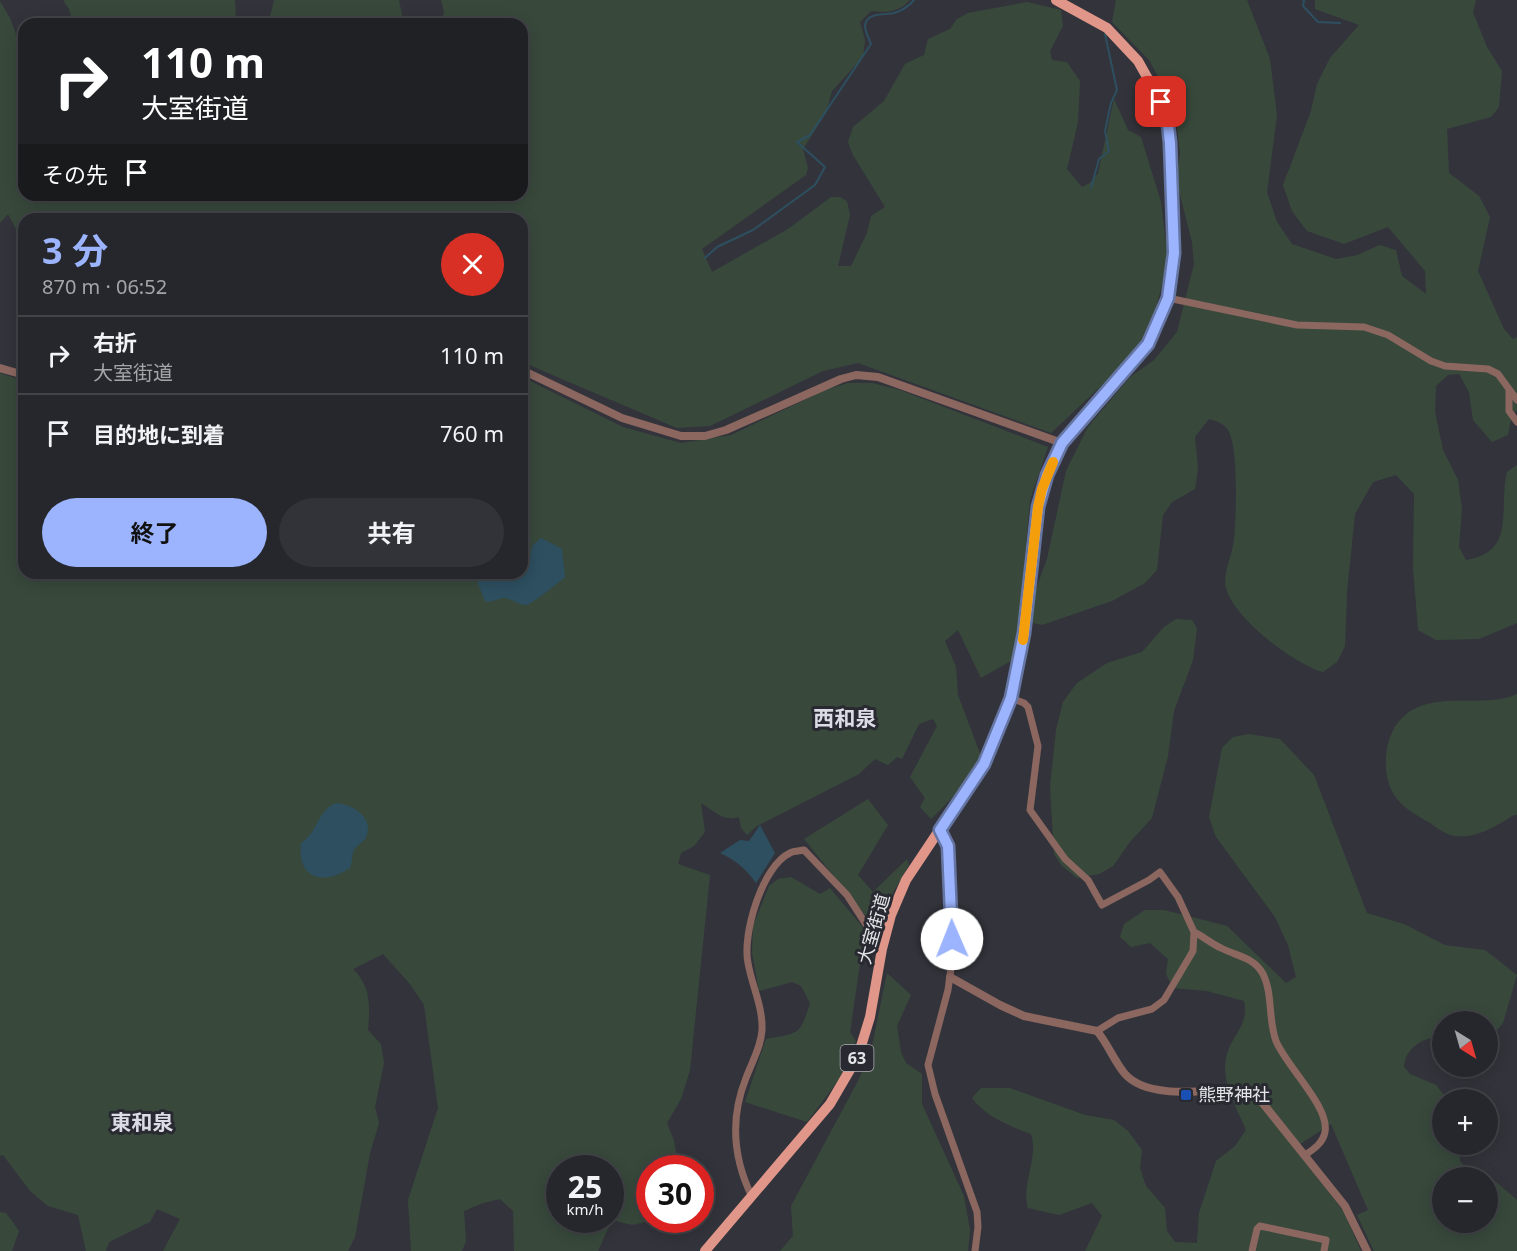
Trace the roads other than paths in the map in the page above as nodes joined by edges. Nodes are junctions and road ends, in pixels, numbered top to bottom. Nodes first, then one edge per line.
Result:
1 (1056, 0) edge
2 (1168, 298) junction
3 (0, 368) edge
4 (18, 373) edge
5 (528, 373) edge
6 (1509, 389) junction
7 (1517, 400) edge
8 (1517, 422) edge
9 (1062, 443) junction
10 (1011, 698) junction
11 (940, 830) junction
12 (1194, 932) junction
13 (882, 949) junction
14 (950, 977) junction
15 (1097, 1031) junction
16 (1305, 1155) junction
17 (752, 1197) junction
18 (705, 1251) edge
19 (975, 1251) edge
20 (1252, 1251) edge
21 (1324, 1251) edge
22 (1367, 1251) edge

1 - 2 main road, 大室街道 / 63
2 - 6 street
2 - 9 main road, 大室街道 / 63
3 - 4 street
5 - 9 street
6 - 7 street
6 - 8 street
9 - 10 main road, 大室街道 / 63
10 - 11 main road, 大室街道 / 63
10 - 12 street
11 - 13 main road, 大室街道 / 63
11 - 14 street
12 - 15 street
12 - 16 street
13 - 17 main road, 大室街道 / 63
13 - 17 street
14 - 15 street
14 - 19 street
15 - 16 street
16 - 22 street
17 - 18 main road, 大室街道 / 63
20 - 21 street

